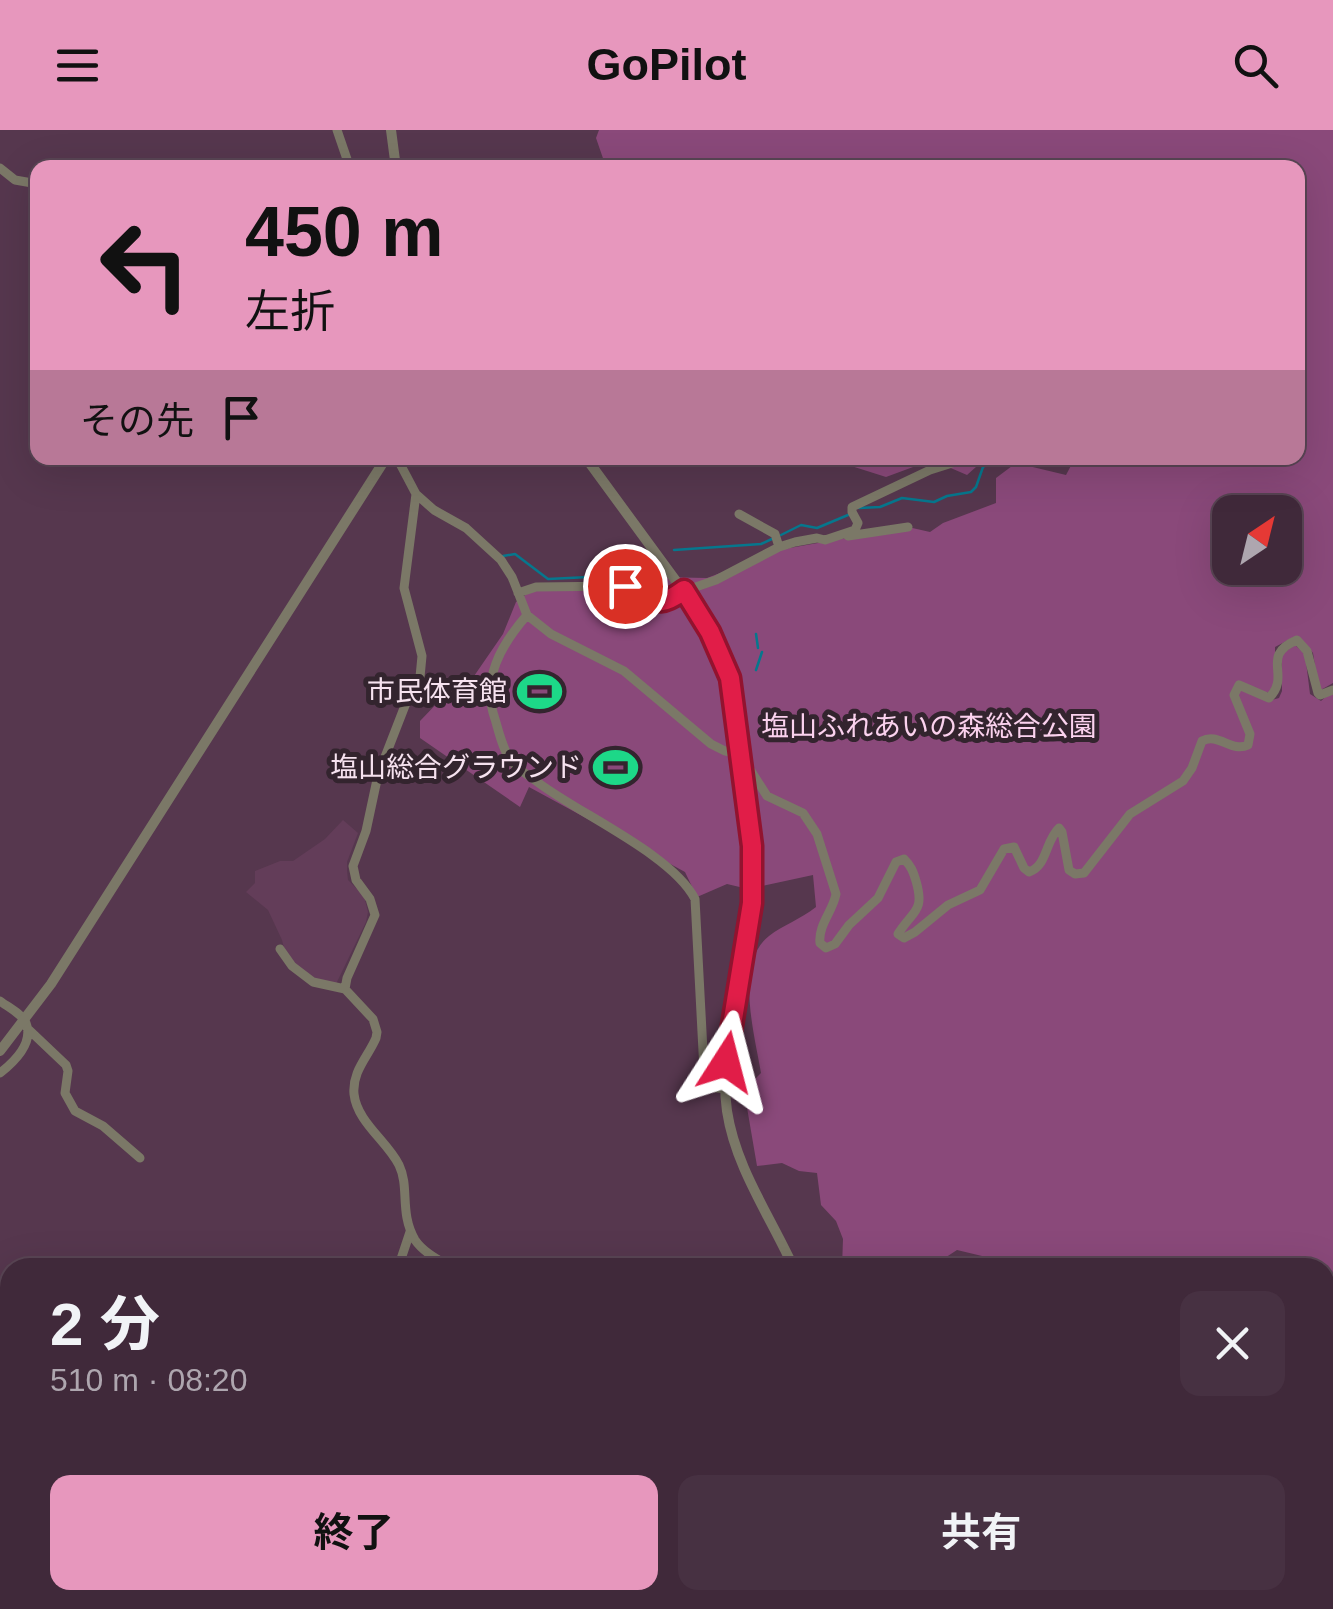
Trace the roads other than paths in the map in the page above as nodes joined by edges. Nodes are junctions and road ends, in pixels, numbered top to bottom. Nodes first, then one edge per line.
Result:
1 (338, 130) edge
2 (391, 130) edge
3 (347, 160) edge
4 (395, 160) edge
5 (0, 168) edge
6 (30, 183) edge
7 (382, 465) edge
8 (401, 465) edge
9 (591, 465) edge
10 (946, 465) edge
11 (416, 494) junction
12 (739, 514) dead end
13 (908, 527) dead end
14 (825, 540) junction
15 (777, 542) junction
16 (684, 590) junction
17 (518, 593) junction
18 (527, 615) junction
19 (1333, 690) edge
20 (740, 755) junction
21 (742, 769) junction
22 (280, 949) dead end
23 (345, 990) junction
24 (0, 1001) edge
25 (26, 1024) junction
26 (0, 1050) edge
27 (0, 1073) edge
28 (726, 1090) junction
29 (140, 1158) dead end
30 (410, 1230) junction
31 (401, 1258) edge
32 (436, 1258) edge
33 (788, 1258) edge

1 - 3 street
2 - 4 street
5 - 6 street
7 - 25 street
8 - 11 street
9 - 16 street
10 - 14 street
11 - 17 street
11 - 23 street
12 - 15 street
13 - 14 street
14 - 15 street
15 - 16 street
16 - 17 street
16 - 20 street
17 - 18 street
18 - 20 street
18 - 28 street
19 - 21 street
20 - 21 street
21 - 28 street
22 - 23 street
23 - 30 street
24 - 25 street
25 - 26 street
25 - 27 street
25 - 29 street
28 - 33 street
30 - 31 street
30 - 32 street

